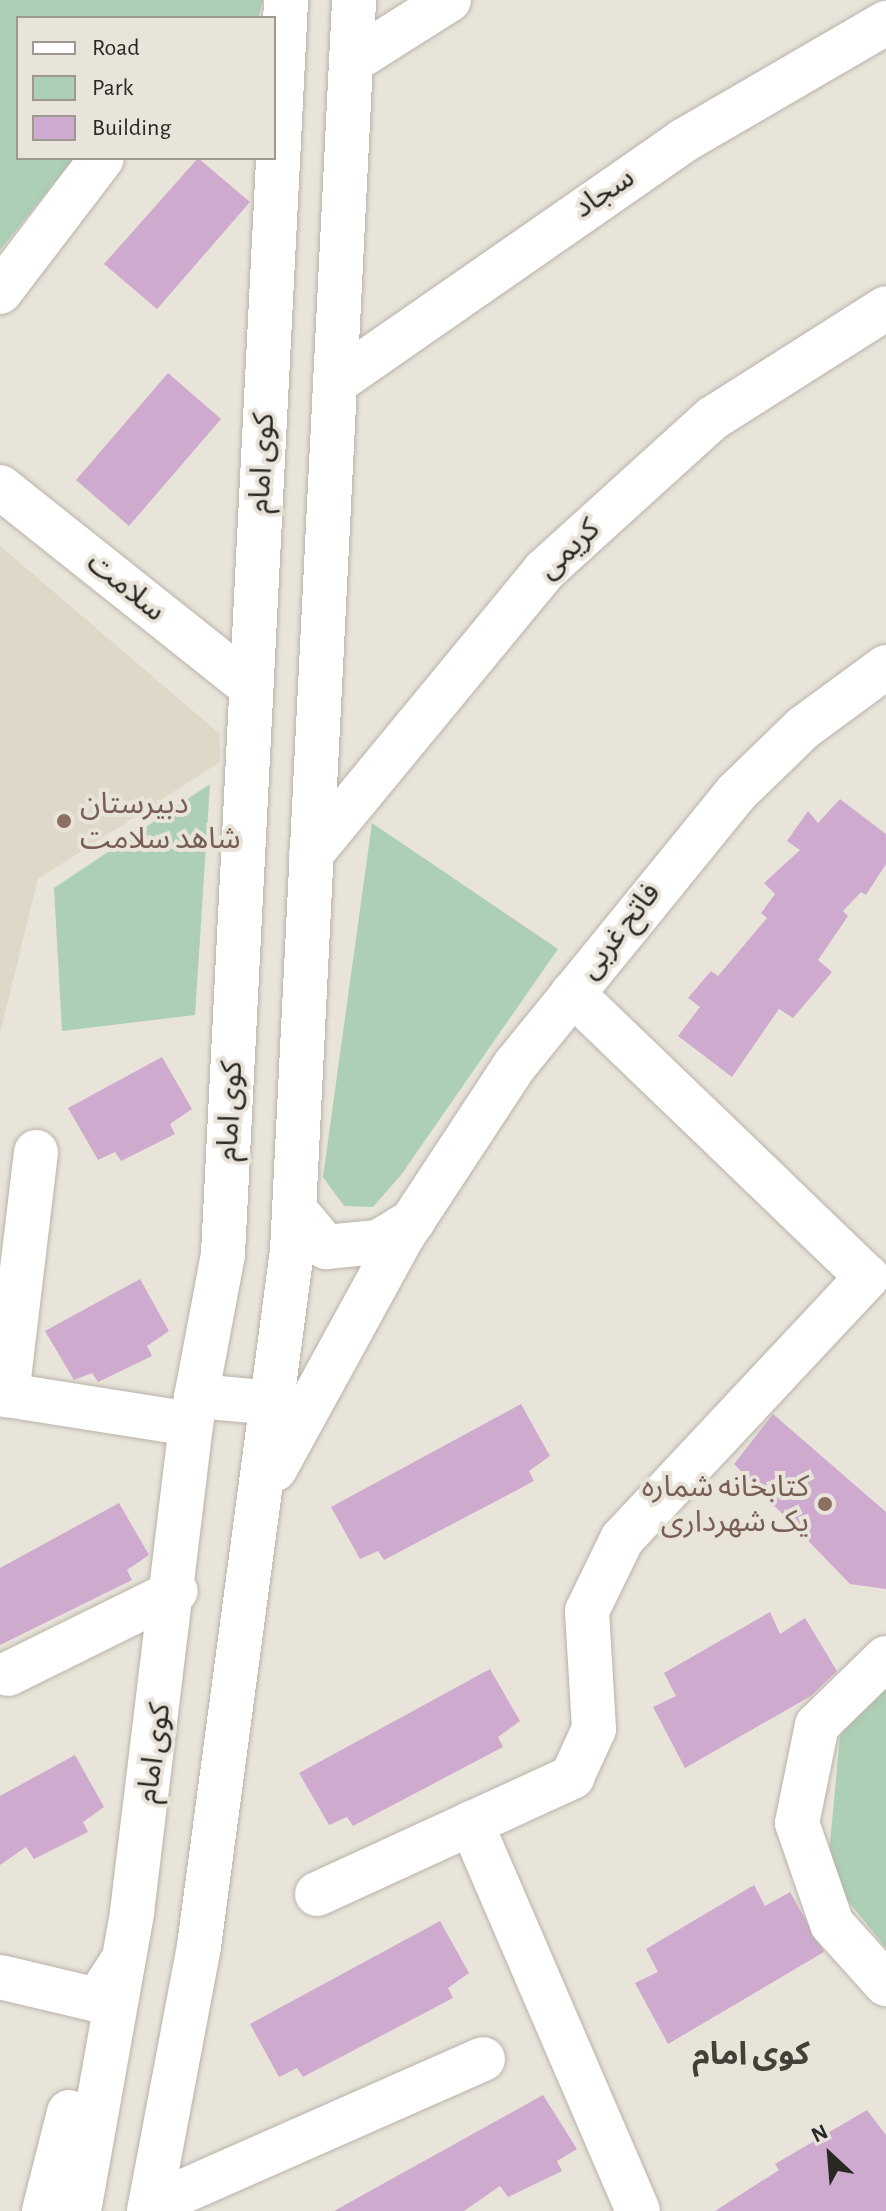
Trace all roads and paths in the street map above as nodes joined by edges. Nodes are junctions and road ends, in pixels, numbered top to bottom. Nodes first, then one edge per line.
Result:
1 (286, 0) edge
2 (354, 0) edge
3 (449, 0) edge
4 (886, 23) edge
5 (351, 62) junction
6 (276, 150) edge
7 (100, 160) edge
8 (276, 160) edge
9 (344, 214) junction
10 (275, 217) junction
11 (0, 292) edge
12 (886, 308) edge
13 (335, 383) junction
14 (0, 487) edge
15 (886, 667) edge
16 (251, 687) junction
17 (311, 854) junction
18 (572, 993) junction
19 (36, 1152) dead end
20 (294, 1209) junction
21 (408, 1229) junction
22 (274, 1403) junction
23 (194, 1410) junction
24 (264, 1488) junction
25 (176, 1591) junction
26 (886, 1658) edge
27 (8, 1674) dead end
28 (471, 1823) junction
29 (116, 1893) dead end
30 (317, 1894) dead end
31 (124, 1958) junction
32 (0, 1977) edge
33 (886, 1984) edge
34 (97, 2000) junction
35 (483, 2059) dead end
36 (150, 2208) edge
37 (44, 2211) edge
38 (79, 2211) edge
39 (638, 2211) edge

1 - 6 street, کوی امام
2 - 5 street
3 - 5 street
4 - 13 street, سجاد
5 - 9 street
7 - 11 street
8 - 10 street, کوی امام
9 - 10 street
9 - 13 street
10 - 16 street, کوی امام
12 - 17 street, کریمی
13 - 17 street
14 - 16 street, سلامت
15 - 18 street, فاتح غربی
16 - 23 street, کوی امام
17 - 20 street
18 - 21 street, فاتح غربی
18 - 28 street
19 - 23 street
20 - 21 street
20 - 22 street
21 - 24 street, فاتح غربی
22 - 23 street
22 - 24 street
23 - 25 street, کوی امام
24 - 36 street
25 - 27 street
25 - 31 street, کوی امام
26 - 33 street
28 - 30 street
28 - 39 street
29 - 34 street
31 - 34 street
31 - 38 street, کوی امام
32 - 34 street
34 - 37 street
35 - 36 street

